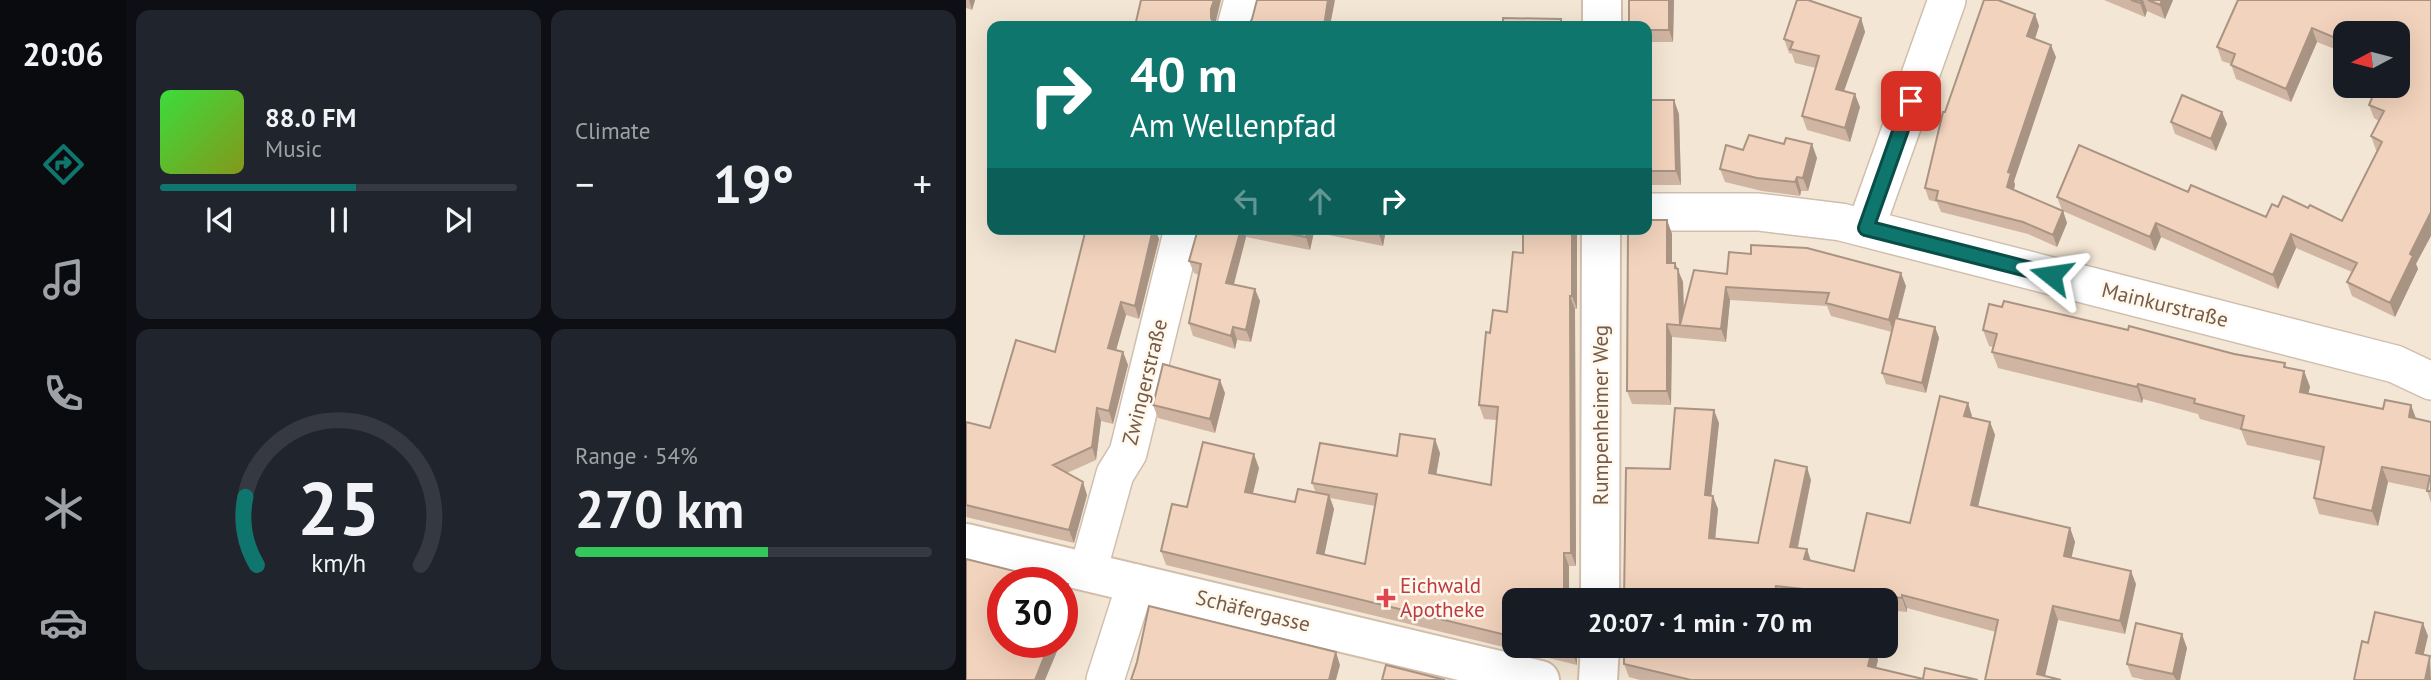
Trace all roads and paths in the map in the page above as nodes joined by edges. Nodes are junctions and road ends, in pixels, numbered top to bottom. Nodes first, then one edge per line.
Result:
1 (1243, 0) edge
2 (1602, 0) edge
3 (1947, 0) edge
4 (1237, 21) edge
5 (1602, 21) edge
6 (1652, 212) edge
7 (1866, 228) junction
8 (1182, 235) edge
9 (1601, 235) edge
10 (2428, 372) edge
11 (966, 543) edge
12 (1088, 571) junction
13 (1136, 583) junction
14 (1600, 588) edge
15 (1599, 658) edge
16 (1490, 674) edge
17 (1105, 680) edge
18 (1539, 680) edge
19 (1598, 680) edge

1 - 4 street
2 - 5 street
3 - 7 street
6 - 7 street, Mainkurstraße
7 - 10 street, Mainkurstraße
8 - 12 street, Zwingerstraße
9 - 14 street, Rumpenheimer Weg
11 - 12 street, Schäfergasse
12 - 13 street, Schäfergasse
13 - 16 street, Schäfergasse
13 - 17 street
15 - 19 street
16 - 18 street, Schäfergasse

